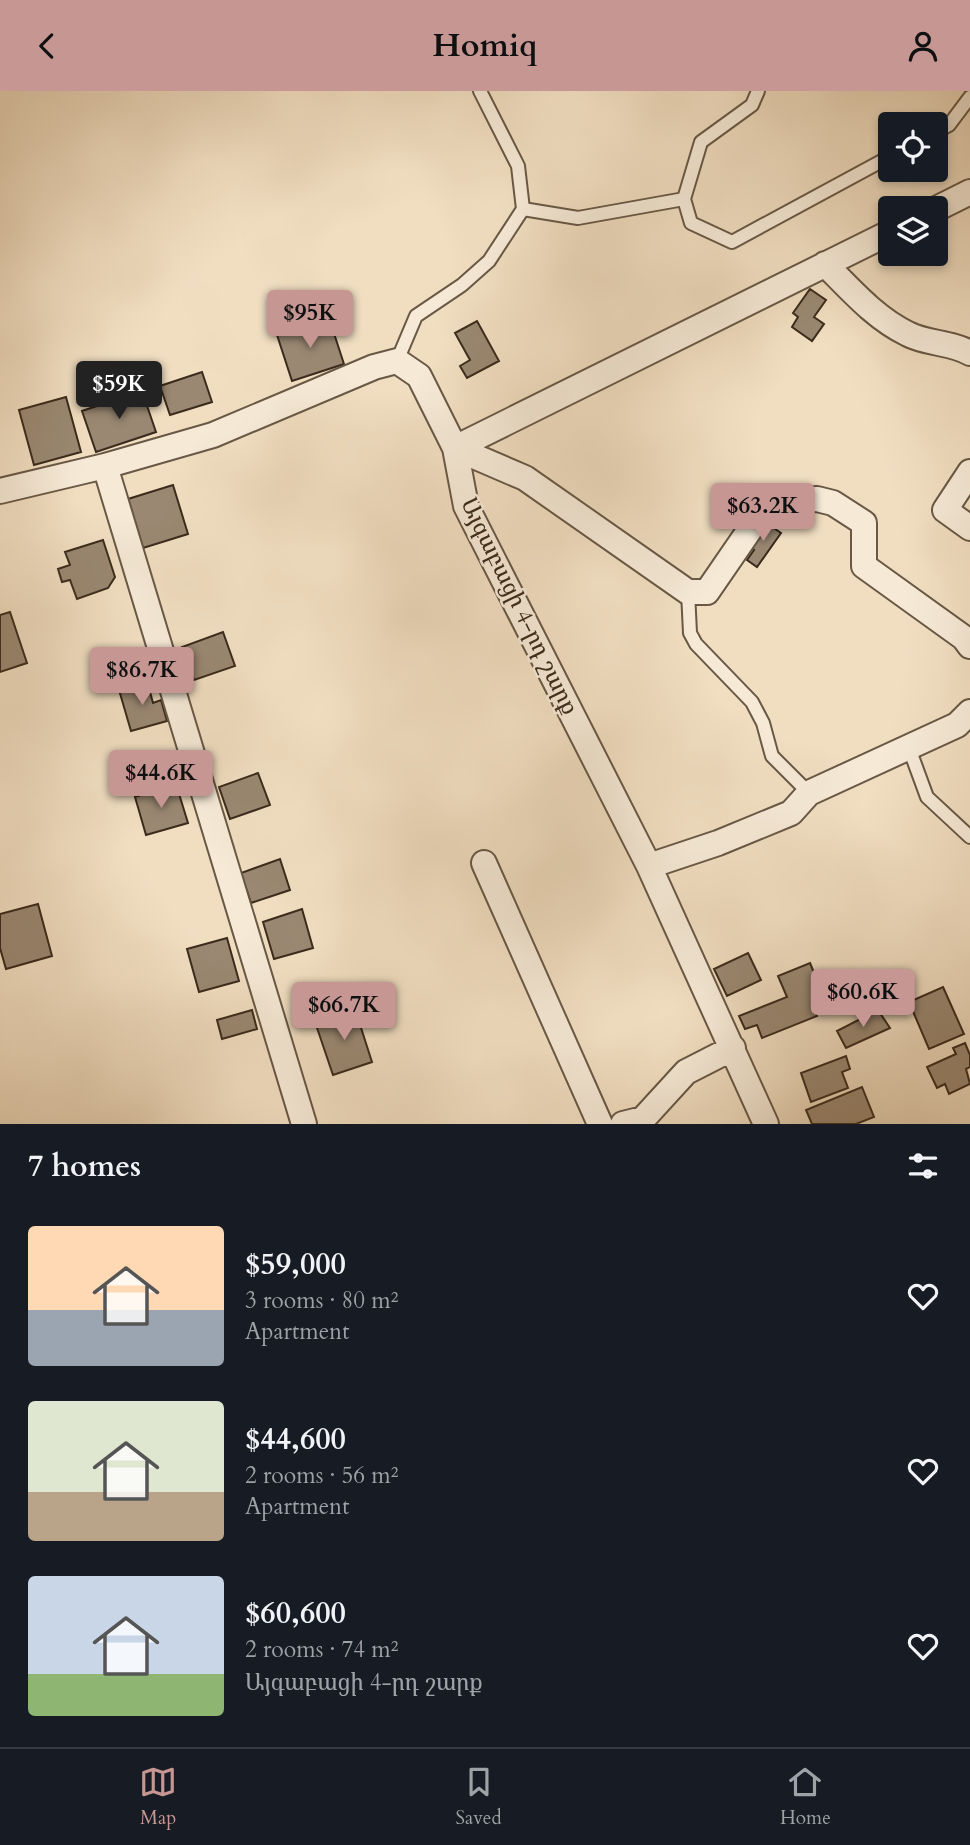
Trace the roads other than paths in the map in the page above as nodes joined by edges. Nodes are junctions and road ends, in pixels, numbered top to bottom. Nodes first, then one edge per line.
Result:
1 (480, 91) edge
2 (758, 91) edge
3 (970, 97) edge
4 (948, 126) edge
5 (878, 163) edge
6 (970, 192) edge
7 (684, 199) junction
8 (948, 203) edge
9 (523, 209) junction
10 (878, 238) edge
11 (825, 264) junction
12 (970, 353) edge
13 (397, 361) junction
14 (455, 448) junction
15 (105, 466) junction
16 (970, 472) edge
17 (0, 491) edge
18 (970, 528) edge
19 (688, 592) junction
20 (970, 646) edge
21 (970, 712) edge
22 (909, 748) junction
23 (809, 793) junction
24 (970, 838) edge
25 (484, 863) dead end
26 (649, 866) junction
27 (733, 1048) junction
28 (304, 1124) edge
29 (600, 1124) edge
30 (623, 1124) edge
31 (766, 1124) edge

1 - 9 lane
2 - 7 lane
3 - 4 lane
5 - 7 lane
6 - 8 street
7 - 9 lane
9 - 13 lane
10 - 11 street
11 - 12 street
11 - 14 street
13 - 14 street, Այգաբացի 4-րդ շարք
13 - 15 street
14 - 19 street
14 - 26 street, Այգաբացի 4-րդ շարք
15 - 17 street
15 - 28 street
16 - 18 street
19 - 20 street
19 - 23 lane
21 - 22 street
22 - 23 street
22 - 24 lane
23 - 26 street
25 - 29 street
26 - 27 street, Այգաբացի 4-րդ շարք
27 - 30 street
27 - 31 street, Այգաբացի 4-րդ շարք

